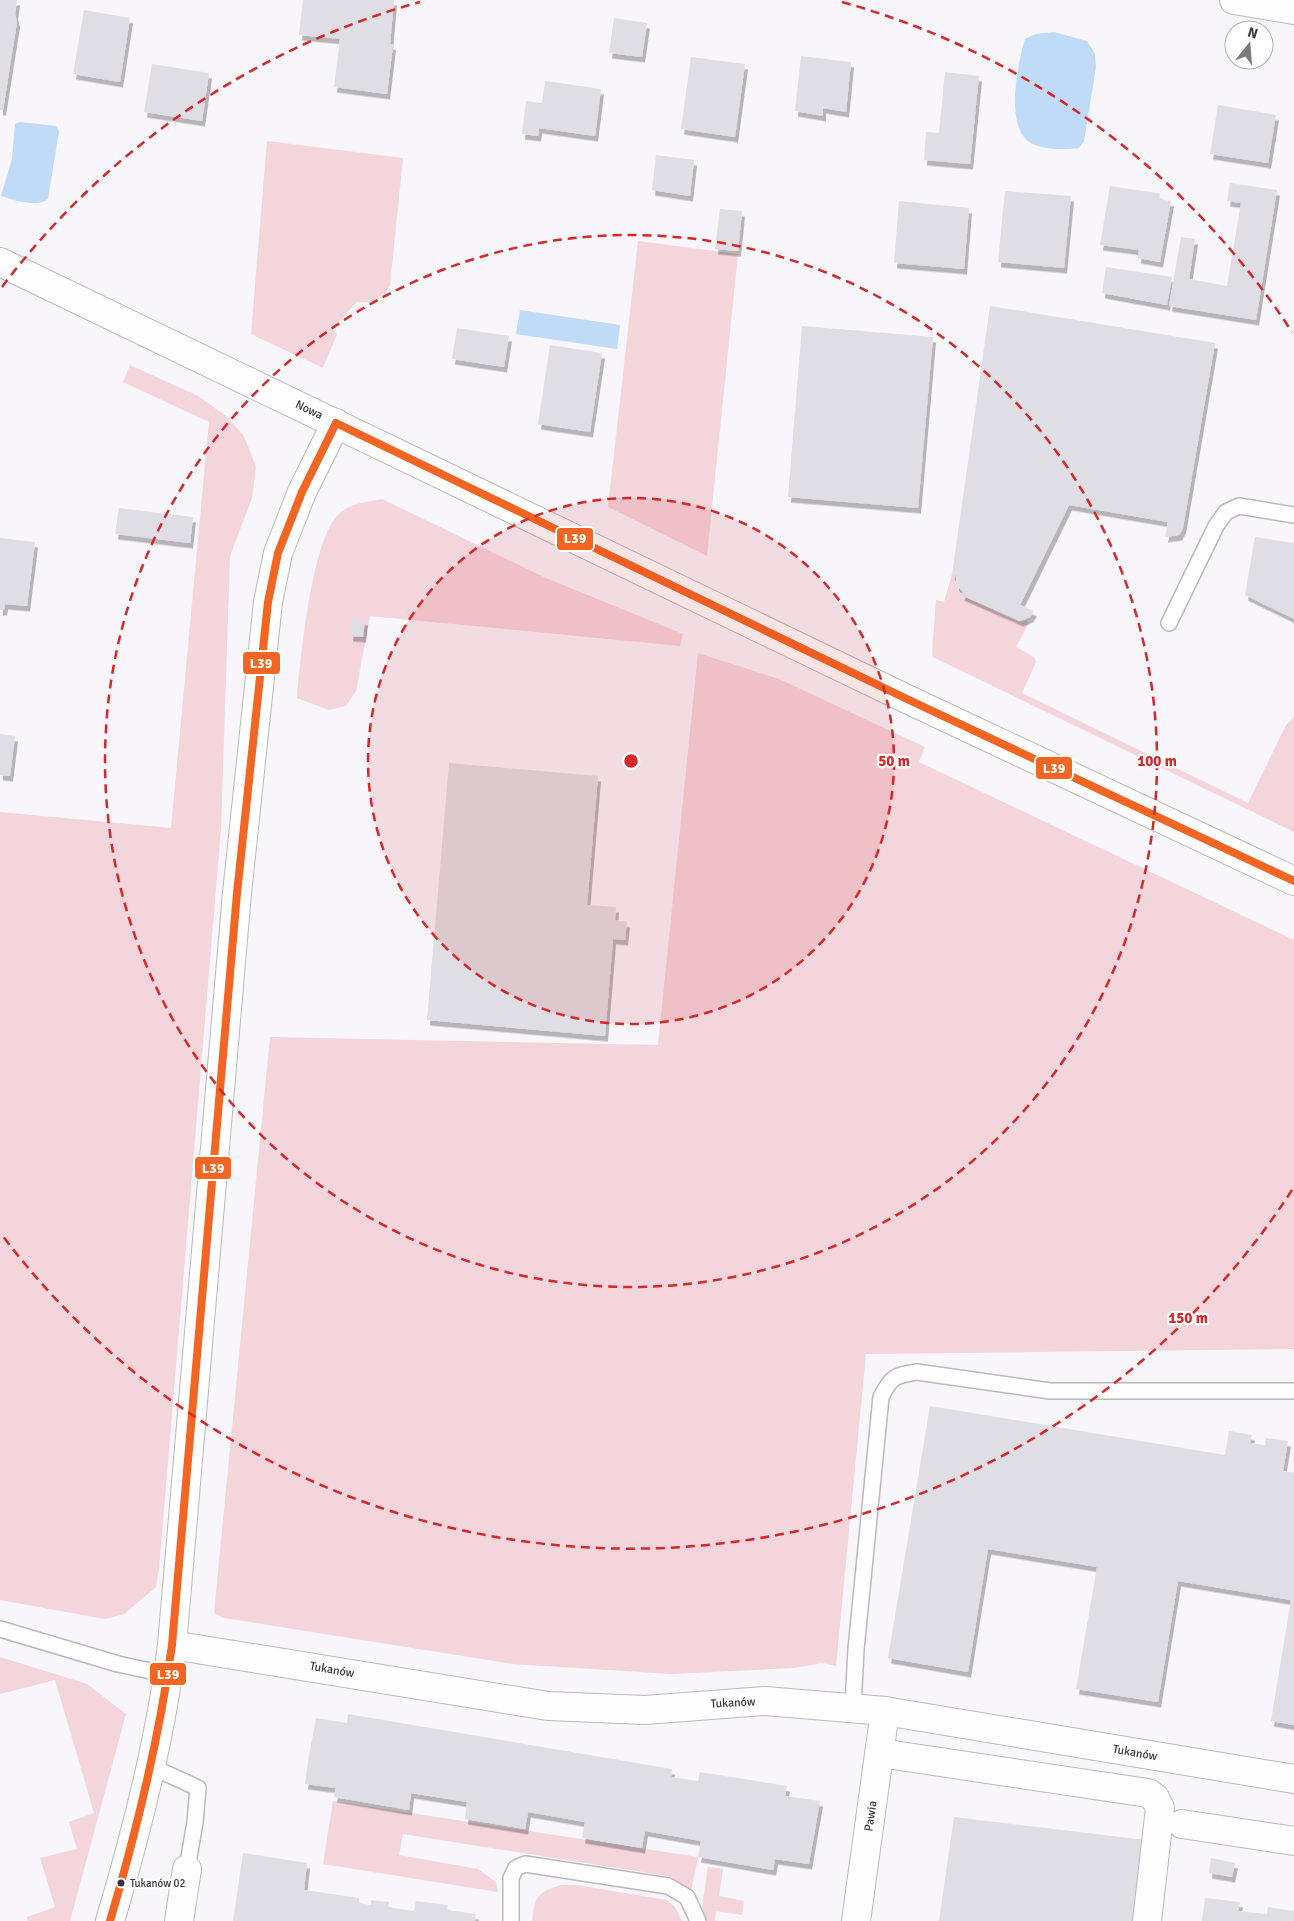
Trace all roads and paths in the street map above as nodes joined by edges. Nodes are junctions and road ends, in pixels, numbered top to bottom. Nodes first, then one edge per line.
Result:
1 (1234, 0) edge
2 (1294, 10) edge
3 (0, 262) edge
4 (336, 423) junction
5 (1294, 516) edge
6 (1169, 623) dead end
7 (1294, 881) edge
8 (1294, 1391) edge
9 (0, 1629) edge
10 (172, 1645) junction
11 (169, 1675) junction
12 (853, 1707) junction
13 (885, 1711) junction
14 (880, 1753) junction
15 (150, 1766) junction
16 (1294, 1779) edge
17 (1182, 1824) dead end
18 (1294, 1841) edge
19 (186, 1869) joint
20 (110, 1921) edge
21 (179, 1921) edge
22 (511, 1921) edge
23 (698, 1921) edge
24 (856, 1921) edge
25 (1147, 1921) edge

1 - 2 street
3 - 4 street, Nowa
4 - 7 street, Nowa
4 - 10 street
5 - 6 lane
8 - 12 lane
9 - 11 lane
10 - 11 street
10 - 12 street, Tukanów
11 - 15 street
12 - 13 street, Tukanów
13 - 14 street, Pawia
13 - 16 street, Tukanów
14 - 24 street, Pawia
14 - 25 street
15 - 19 lane
15 - 20 street
17 - 18 street
19 - 21 street
22 - 23 lane

